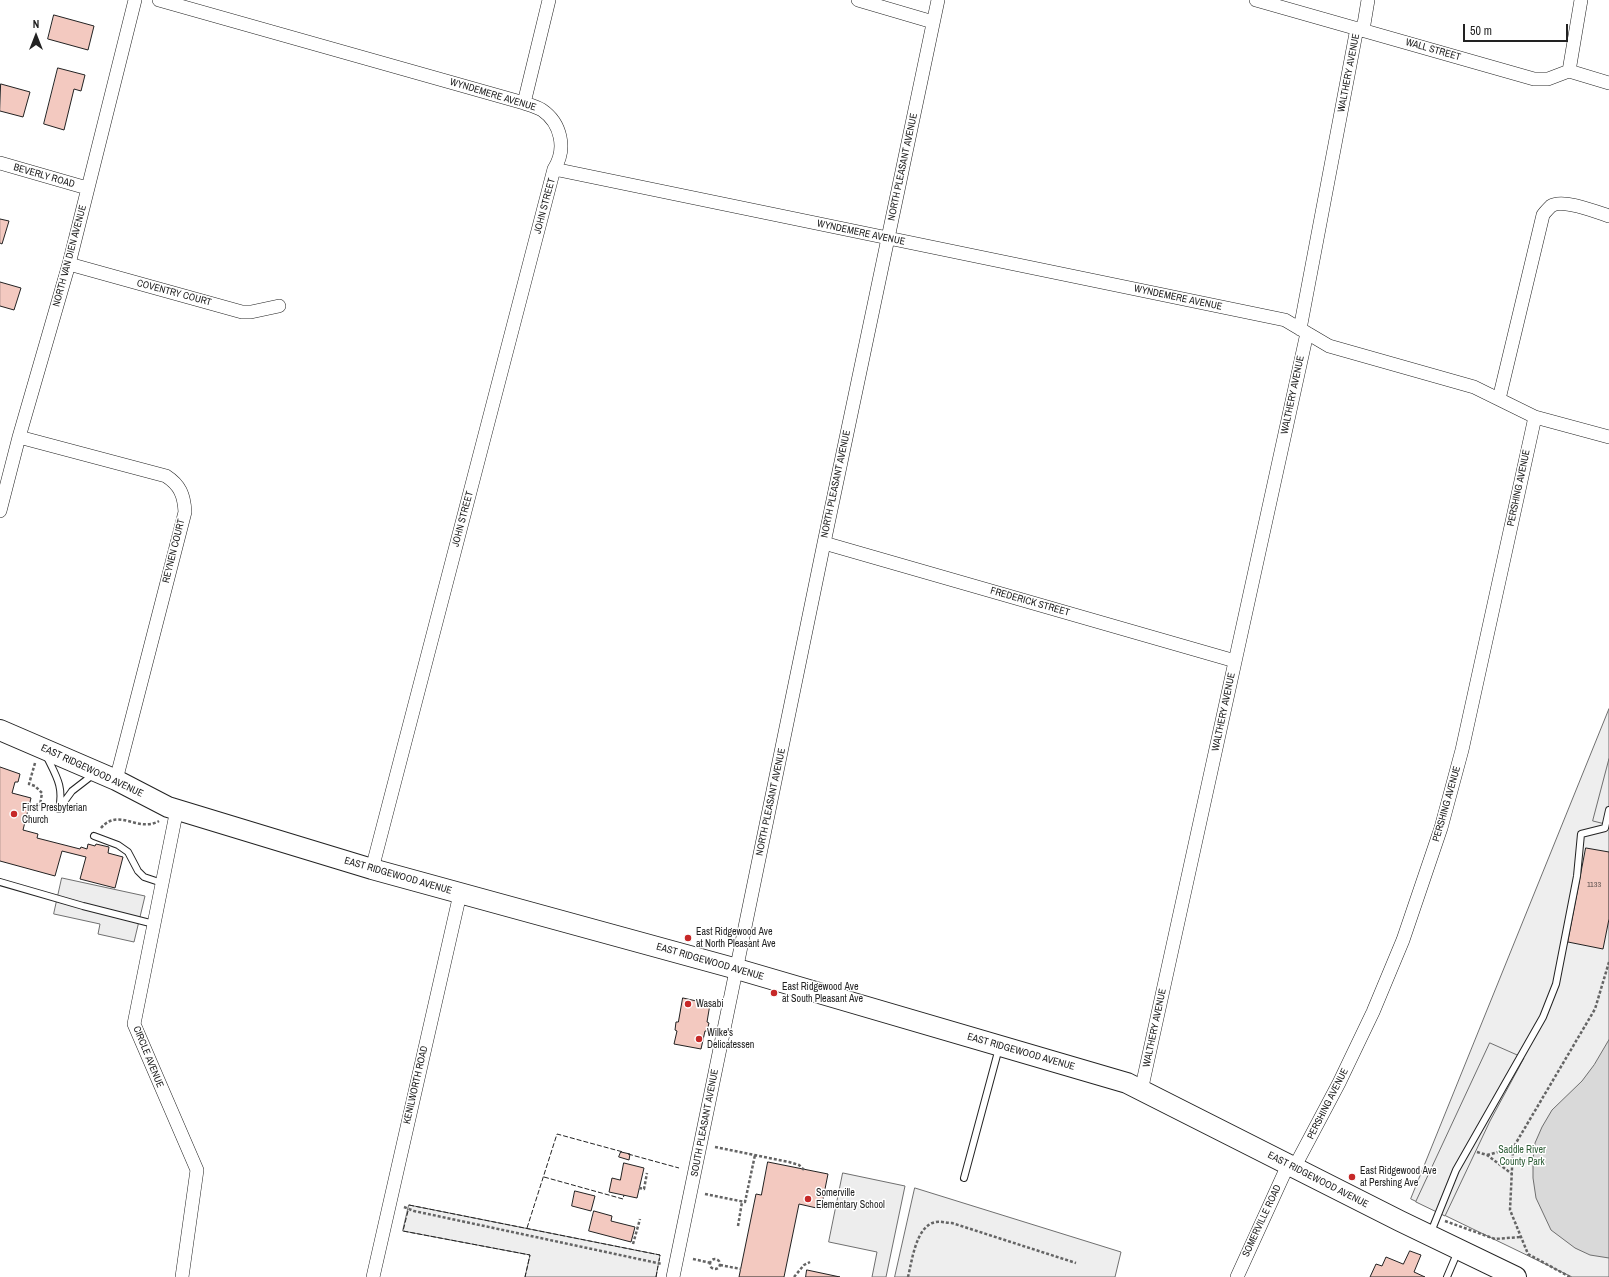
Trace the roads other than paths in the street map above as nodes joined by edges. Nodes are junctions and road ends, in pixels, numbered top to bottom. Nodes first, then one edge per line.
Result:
1 (135, 0) edge
2 (159, 0) edge
3 (549, 0) edge
4 (858, 0) edge
5 (938, 0) edge
6 (1256, 0) edge
7 (1368, 0) edge
8 (1581, 0) edge
9 (933, 22) junction
10 (1360, 29) junction
11 (1569, 71) junction
12 (1609, 83) edge
13 (524, 103) junction
14 (0, 163) edge
15 (554, 169) junction
16 (87, 188) junction
17 (1609, 216) edge
18 (888, 238) junction
19 (69, 264) junction
20 (279, 306) dead end
21 (1303, 331) junction
22 (1499, 399) junction
23 (1535, 417) junction
24 (19, 437) junction
25 (1609, 437) edge
26 (0, 511) edge
27 (824, 543) junction
28 (1235, 661) junction
29 (0, 730) edge
30 (40, 754) junction
31 (96, 772) junction
32 (116, 780) junction
33 (1609, 810) edge
34 (170, 814) junction
35 (94, 836) road end
36 (372, 869) junction
37 (0, 882) edge
38 (162, 883) junction
39 (460, 894) junction
40 (154, 924) junction
41 (737, 969) junction
42 (1000, 1046) junction
43 (1141, 1091) junction
44 (1291, 1167) junction
45 (964, 1178) dead end
46 (1433, 1227) junction
47 (1459, 1250) junction
48 (1512, 1276) edge
49 (182, 1277) edge
50 (373, 1277) edge
51 (673, 1277) edge
52 (1237, 1277) edge
53 (1447, 1277) edge

1 - 16 street, NORTH VAN DIEN AVENUE
2 - 13 street, WYNDEMERE AVENUE
3 - 13 street
4 - 9 street
5 - 9 street, NORTH PLEASANT AVENUE
6 - 10 street, WALL STREET
7 - 10 street, WALTHERY AVENUE
8 - 11 street
9 - 18 street, NORTH PLEASANT AVENUE
10 - 11 street, WALL STREET
10 - 21 street, WALTHERY AVENUE
11 - 12 street
13 - 15 street, WYNDEMERE AVENUE
14 - 16 street, BEVERLY ROAD
15 - 18 street, WYNDEMERE AVENUE
15 - 36 street, JOHN STREET
16 - 19 street, NORTH VAN DIEN AVENUE
17 - 22 street
18 - 21 street, WYNDEMERE AVENUE
18 - 27 street, NORTH PLEASANT AVENUE
19 - 20 street, COVENTRY COURT
19 - 24 street, NORTH VAN DIEN AVENUE
21 - 22 street, WYNDEMERE AVENUE
21 - 28 street, WALTHERY AVENUE
22 - 23 street, WYNDEMERE AVENUE
23 - 25 street, WYNDEMERE AVENUE
23 - 44 street, PERSHING AVENUE
24 - 26 street, NORTH VAN DIEN AVENUE
24 - 32 street, REYNEN COURT
27 - 28 street, FREDERICK STREET
27 - 41 street, NORTH PLEASANT AVENUE
28 - 43 street, WALTHERY AVENUE
29 - 30 main road, EAST RIDGEWOOD AVENUE
30 - 31 main road, EAST RIDGEWOOD AVENUE
30 - 31 lane
31 - 32 main road, EAST RIDGEWOOD AVENUE
32 - 34 main road, EAST RIDGEWOOD AVENUE
33 - 46 lane
34 - 36 main road, EAST RIDGEWOOD AVENUE
34 - 38 street, CIRCLE AVENUE
35 - 38 lane
36 - 39 main road, EAST RIDGEWOOD AVENUE
37 - 40 lane
38 - 40 street, CIRCLE AVENUE
39 - 41 main road, EAST RIDGEWOOD AVENUE
39 - 50 street, KENILWORTH ROAD
40 - 49 street, CIRCLE AVENUE
41 - 42 main road, EAST RIDGEWOOD AVENUE
41 - 51 street, SOUTH PLEASANT AVENUE
42 - 43 main road, EAST RIDGEWOOD AVENUE
42 - 45 lane
43 - 44 main road, EAST RIDGEWOOD AVENUE
44 - 46 main road, EAST RIDGEWOOD AVENUE
44 - 52 street, SOMERVILLE ROAD
46 - 47 main road, EAST RIDGEWOOD AVENUE
47 - 48 main road, EAST RIDGEWOOD AVENUE
47 - 53 lane

